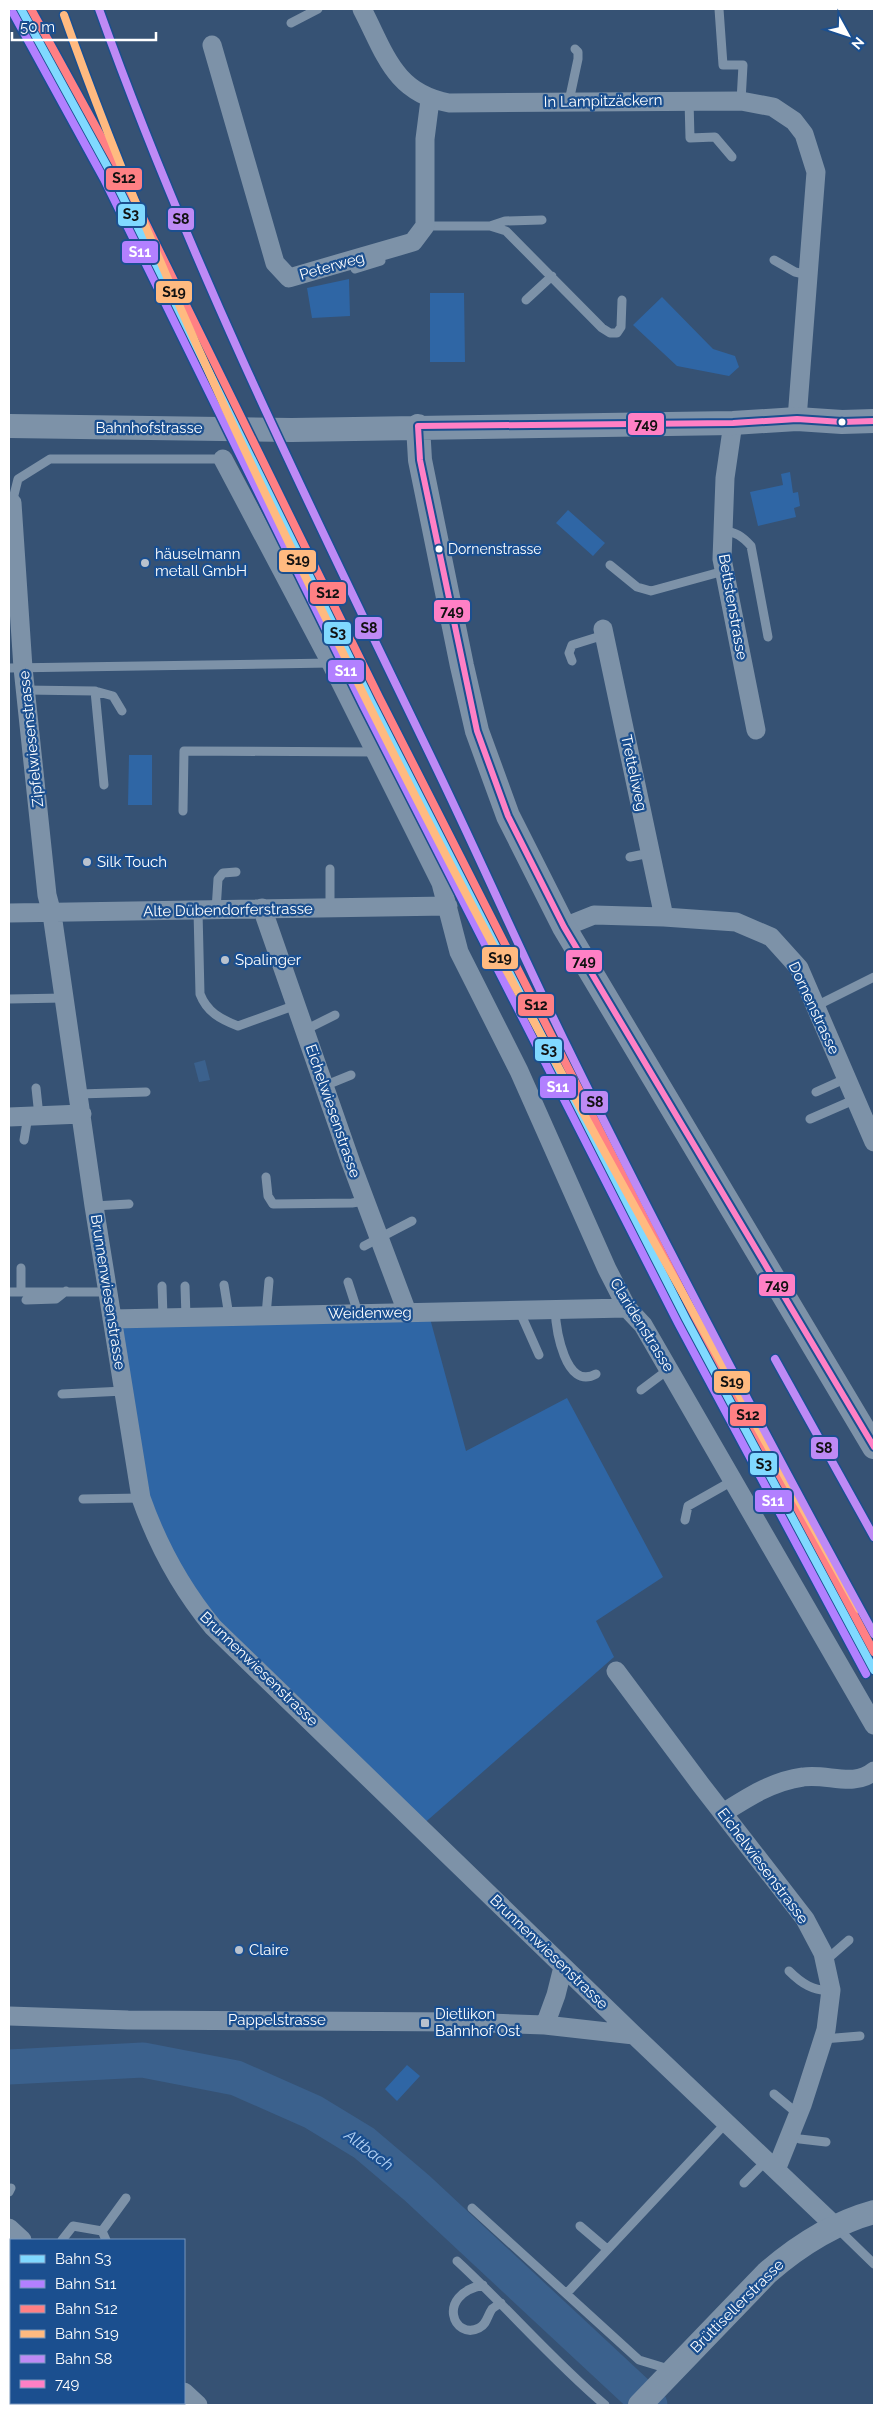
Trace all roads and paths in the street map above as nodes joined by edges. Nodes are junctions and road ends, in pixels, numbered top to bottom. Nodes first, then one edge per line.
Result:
1 (318, 9) edge
2 (362, 9) edge
3 (720, 9) edge
4 (291, 23) dead end
5 (212, 45) dead end
6 (576, 49) dead end
7 (430, 100) junction
8 (689, 100) junction
9 (568, 101) junction
10 (741, 101) junction
11 (732, 157) dead end
12 (542, 220) dead end
13 (425, 226) junction
14 (490, 226) junction
15 (413, 242) junction
16 (774, 260) dead end
17 (355, 269) dead end
18 (552, 276) junction
19 (808, 276) junction
20 (526, 300) dead end
21 (622, 300) dead end
22 (796, 419) junction
23 (874, 422) edge
24 (733, 423) junction
25 (9, 426) edge
26 (418, 426) junction
27 (223, 459) joint
28 (12, 503) joint
29 (722, 531) junction
30 (610, 565) dead end
31 (724, 571) junction
32 (603, 632) joint
33 (768, 637) dead end
34 (572, 661) dead end
35 (332, 663) junction
36 (16, 668) edge
37 (25, 690) junction
38 (95, 691) junction
39 (122, 711) dead end
40 (756, 730) dead end
41 (376, 752) junction
42 (104, 785) dead end
43 (183, 811) dead end
44 (650, 853) junction
45 (630, 857) dead end
46 (330, 869) dead end
47 (236, 872) dead end
48 (448, 906) junction
49 (330, 907) junction
50 (262, 908) junction
51 (207, 910) junction
52 (9, 913) edge
53 (52, 914) junction
54 (664, 918) junction
55 (564, 927) junction
56 (874, 977) edge
57 (64, 998) junction
58 (9, 999) edge
59 (296, 1005) junction
60 (816, 1006) junction
61 (335, 1014) dead end
62 (305, 1030) junction
63 (351, 1075) dead end
64 (847, 1078) junction
65 (324, 1086) junction
66 (36, 1088) dead end
67 (146, 1092) dead end
68 (816, 1092) dead end
69 (79, 1094) junction
70 (856, 1099) junction
71 (82, 1114) junction
72 (34, 1116) junction
73 (9, 1117) edge
74 (810, 1119) dead end
75 (870, 1121) edge
76 (24, 1140) dead end
77 (874, 1142) edge
78 (266, 1176) dead end
79 (365, 1201) junction
80 (129, 1204) dead end
81 (94, 1206) junction
82 (412, 1221) dead end
83 (372, 1242) junction
84 (21, 1268) dead end
85 (269, 1281) dead end
86 (348, 1282) dead end
87 (224, 1285) dead end
88 (162, 1286) dead end
89 (185, 1286) dead end
90 (9, 1292) edge
91 (108, 1292) junction
92 (23, 1296) junction
93 (555, 1308) junction
94 (627, 1308) junction
95 (519, 1309) junction
96 (406, 1312) junction
97 (358, 1313) junction
98 (266, 1315) junction
99 (229, 1316) junction
100 (163, 1317) junction
101 (186, 1317) junction
102 (112, 1319) junction
103 (540, 1355) dead end
104 (669, 1369) junction
105 (596, 1374) dead end
106 (641, 1390) dead end
107 (124, 1391) junction
108 (62, 1394) dead end
109 (874, 1446) edge
110 (734, 1480) junction
111 (141, 1498) junction
112 (82, 1499) dead end
113 (685, 1520) dead end
114 (616, 1672) dead end
115 (874, 1725) edge
116 (874, 1771) edge
117 (723, 1813) junction
118 (849, 1940) dead end
119 (825, 1961) junction
120 (563, 1967) junction
121 (789, 1971) dead end
122 (831, 1990) junction
123 (9, 2016) edge
124 (545, 2025) junction
125 (634, 2035) junction
126 (860, 2036) dead end
127 (824, 2039) junction
128 (774, 2094) dead end
129 (798, 2114) junction
130 (726, 2123) junction
131 (790, 2135) junction
132 (826, 2142) dead end
133 (771, 2165) junction
134 (744, 2183) dead end
135 (126, 2198) dead end
136 (472, 2208) dead end
137 (874, 2212) edge
138 (580, 2226) dead end
139 (836, 2227) junction
140 (9, 2228) edge
141 (102, 2231) junction
142 (21, 2239) edge
143 (63, 2239) edge
144 (106, 2239) edge
145 (607, 2249) junction
146 (457, 2261) dead end
147 (874, 2264) edge
148 (483, 2285) junction
149 (567, 2293) junction
150 (501, 2303) junction
151 (674, 2370) junction
152 (185, 2393) edge
153 (648, 2397) edge
154 (198, 2405) edge
155 (605, 2405) edge

1 - 4 lane
2 - 7 street, In Lampitzäckern
3 - 10 lane
5 - 15 street, Peterweg
6 - 9 lane
7 - 9 street, In Lampitzäckern
7 - 13 street
8 - 9 street, In Lampitzäckern
8 - 10 street, In Lampitzäckern
8 - 11 lane
10 - 19 street, In Lampitzäckern
12 - 14 lane
13 - 14 lane
13 - 15 street
14 - 18 lane
15 - 17 lane
16 - 19 lane
18 - 20 lane
18 - 21 lane
19 - 22 street, In Lampitzäckern
22 - 23 street, Bahnhofstrasse
22 - 24 street, Bahnhofstrasse
24 - 26 street, Bahnhofstrasse
24 - 29 street, Bettstenstrasse
25 - 26 street, Bahnhofstrasse
26 - 55 street
27 - 28 lane
27 - 35 street, Claridenstrasse
28 - 36 street, Zipfelwiesenstrasse
29 - 31 street, Bettstenstrasse
29 - 33 lane
30 - 31 lane
31 - 40 street, Bettstenstrasse
32 - 34 lane
32 - 44 street, Tretteliweg
35 - 36 lane
35 - 41 street, Claridenstrasse
36 - 37 street, Zipfelwiesenstrasse
37 - 38 lane
37 - 53 street, Zipfelwiesenstrasse
38 - 39 lane
38 - 42 lane
41 - 43 lane
41 - 48 street, Claridenstrasse
44 - 45 lane
44 - 54 street, Tretteliweg
46 - 49 lane
47 - 51 lane
48 - 49 street, Alte Dübendorferstrasse
48 - 94 street, Claridenstrasse
49 - 50 street, Alte Dübendorferstrasse
50 - 51 street, Alte Dübendorferstrasse
50 - 59 street, Eichelwiesenstrasse
51 - 53 street, Alte Dübendorferstrasse
51 - 59 lane
52 - 53 street, Alte Dübendorferstrasse
53 - 57 street, Brunnenwiesenstrasse
54 - 55 street, Dornenstrasse
54 - 60 street, Dornenstrasse
55 - 109 street
56 - 60 lane
57 - 58 lane
57 - 69 street, Brunnenwiesenstrasse
59 - 62 street, Eichelwiesenstrasse
60 - 64 street, Dornenstrasse
61 - 62 lane
62 - 65 street, Eichelwiesenstrasse
63 - 65 lane
64 - 68 lane
64 - 70 street, Dornenstrasse
65 - 79 street, Eichelwiesenstrasse
66 - 72 lane
67 - 69 lane
69 - 71 street, Brunnenwiesenstrasse
70 - 74 lane
70 - 75 street, Dornenstrasse
71 - 72 street
71 - 81 street, Brunnenwiesenstrasse
72 - 73 street
72 - 76 lane
75 - 77 street, Dornenstrasse
78 - 79 lane
79 - 83 street, Eichelwiesenstrasse
80 - 81 lane
81 - 91 street, Brunnenwiesenstrasse
82 - 83 lane
83 - 96 street, Eichelwiesenstrasse
84 - 92 lane
85 - 98 lane
86 - 97 lane
87 - 99 lane
88 - 100 lane
89 - 101 lane
90 - 92 lane
91 - 92 lane
91 - 102 street, Brunnenwiesenstrasse
93 - 94 street, Weidenweg
93 - 95 street, Weidenweg
93 - 105 lane
94 - 104 street, Claridenstrasse
95 - 96 street, Weidenweg
95 - 103 lane
96 - 97 street, Weidenweg
97 - 98 street, Weidenweg
98 - 99 street, Weidenweg
99 - 101 street, Weidenweg
100 - 101 street, Weidenweg
100 - 102 street, Weidenweg
102 - 107 street, Brunnenwiesenstrasse
104 - 106 lane
104 - 110 street, Claridenstrasse
107 - 108 lane
107 - 111 street, Brunnenwiesenstrasse
110 - 113 lane
110 - 115 street, Claridenstrasse
111 - 112 lane
111 - 120 street, Brunnenwiesenstrasse
114 - 117 street, Eichelwiesenstrasse
116 - 117 street
117 - 119 street, Eichelwiesenstrasse
118 - 119 lane
119 - 122 street, Eichelwiesenstrasse
120 - 124 street
120 - 125 street, Brunnenwiesenstrasse
121 - 122 lane
122 - 127 street, Eichelwiesenstrasse
123 - 124 street, Pappelstrasse
124 - 125 street, Pappelstrasse
125 - 130 street, Brunnenwiesenstrasse
126 - 127 lane
127 - 129 street, Eichelwiesenstrasse
128 - 129 lane
129 - 131 street, Eichelwiesenstrasse
130 - 133 street, Brunnenwiesenstrasse
130 - 145 lane
131 - 132 lane
131 - 133 street, Eichelwiesenstrasse
133 - 134 lane
133 - 139 street, Brunnenwiesenstrasse
135 - 141 lane
136 - 149 lane
137 - 139 street, Brüttisellerstrasse
138 - 145 lane
139 - 147 lane
139 - 151 street, Brüttisellerstrasse
140 - 142 street
141 - 143 lane
141 - 144 lane
145 - 149 lane
146 - 148 lane
148 - 150 lane
148 - 150 lane
149 - 151 lane
150 - 155 lane
151 - 153 street, Brüttisellerstrasse
152 - 154 street

